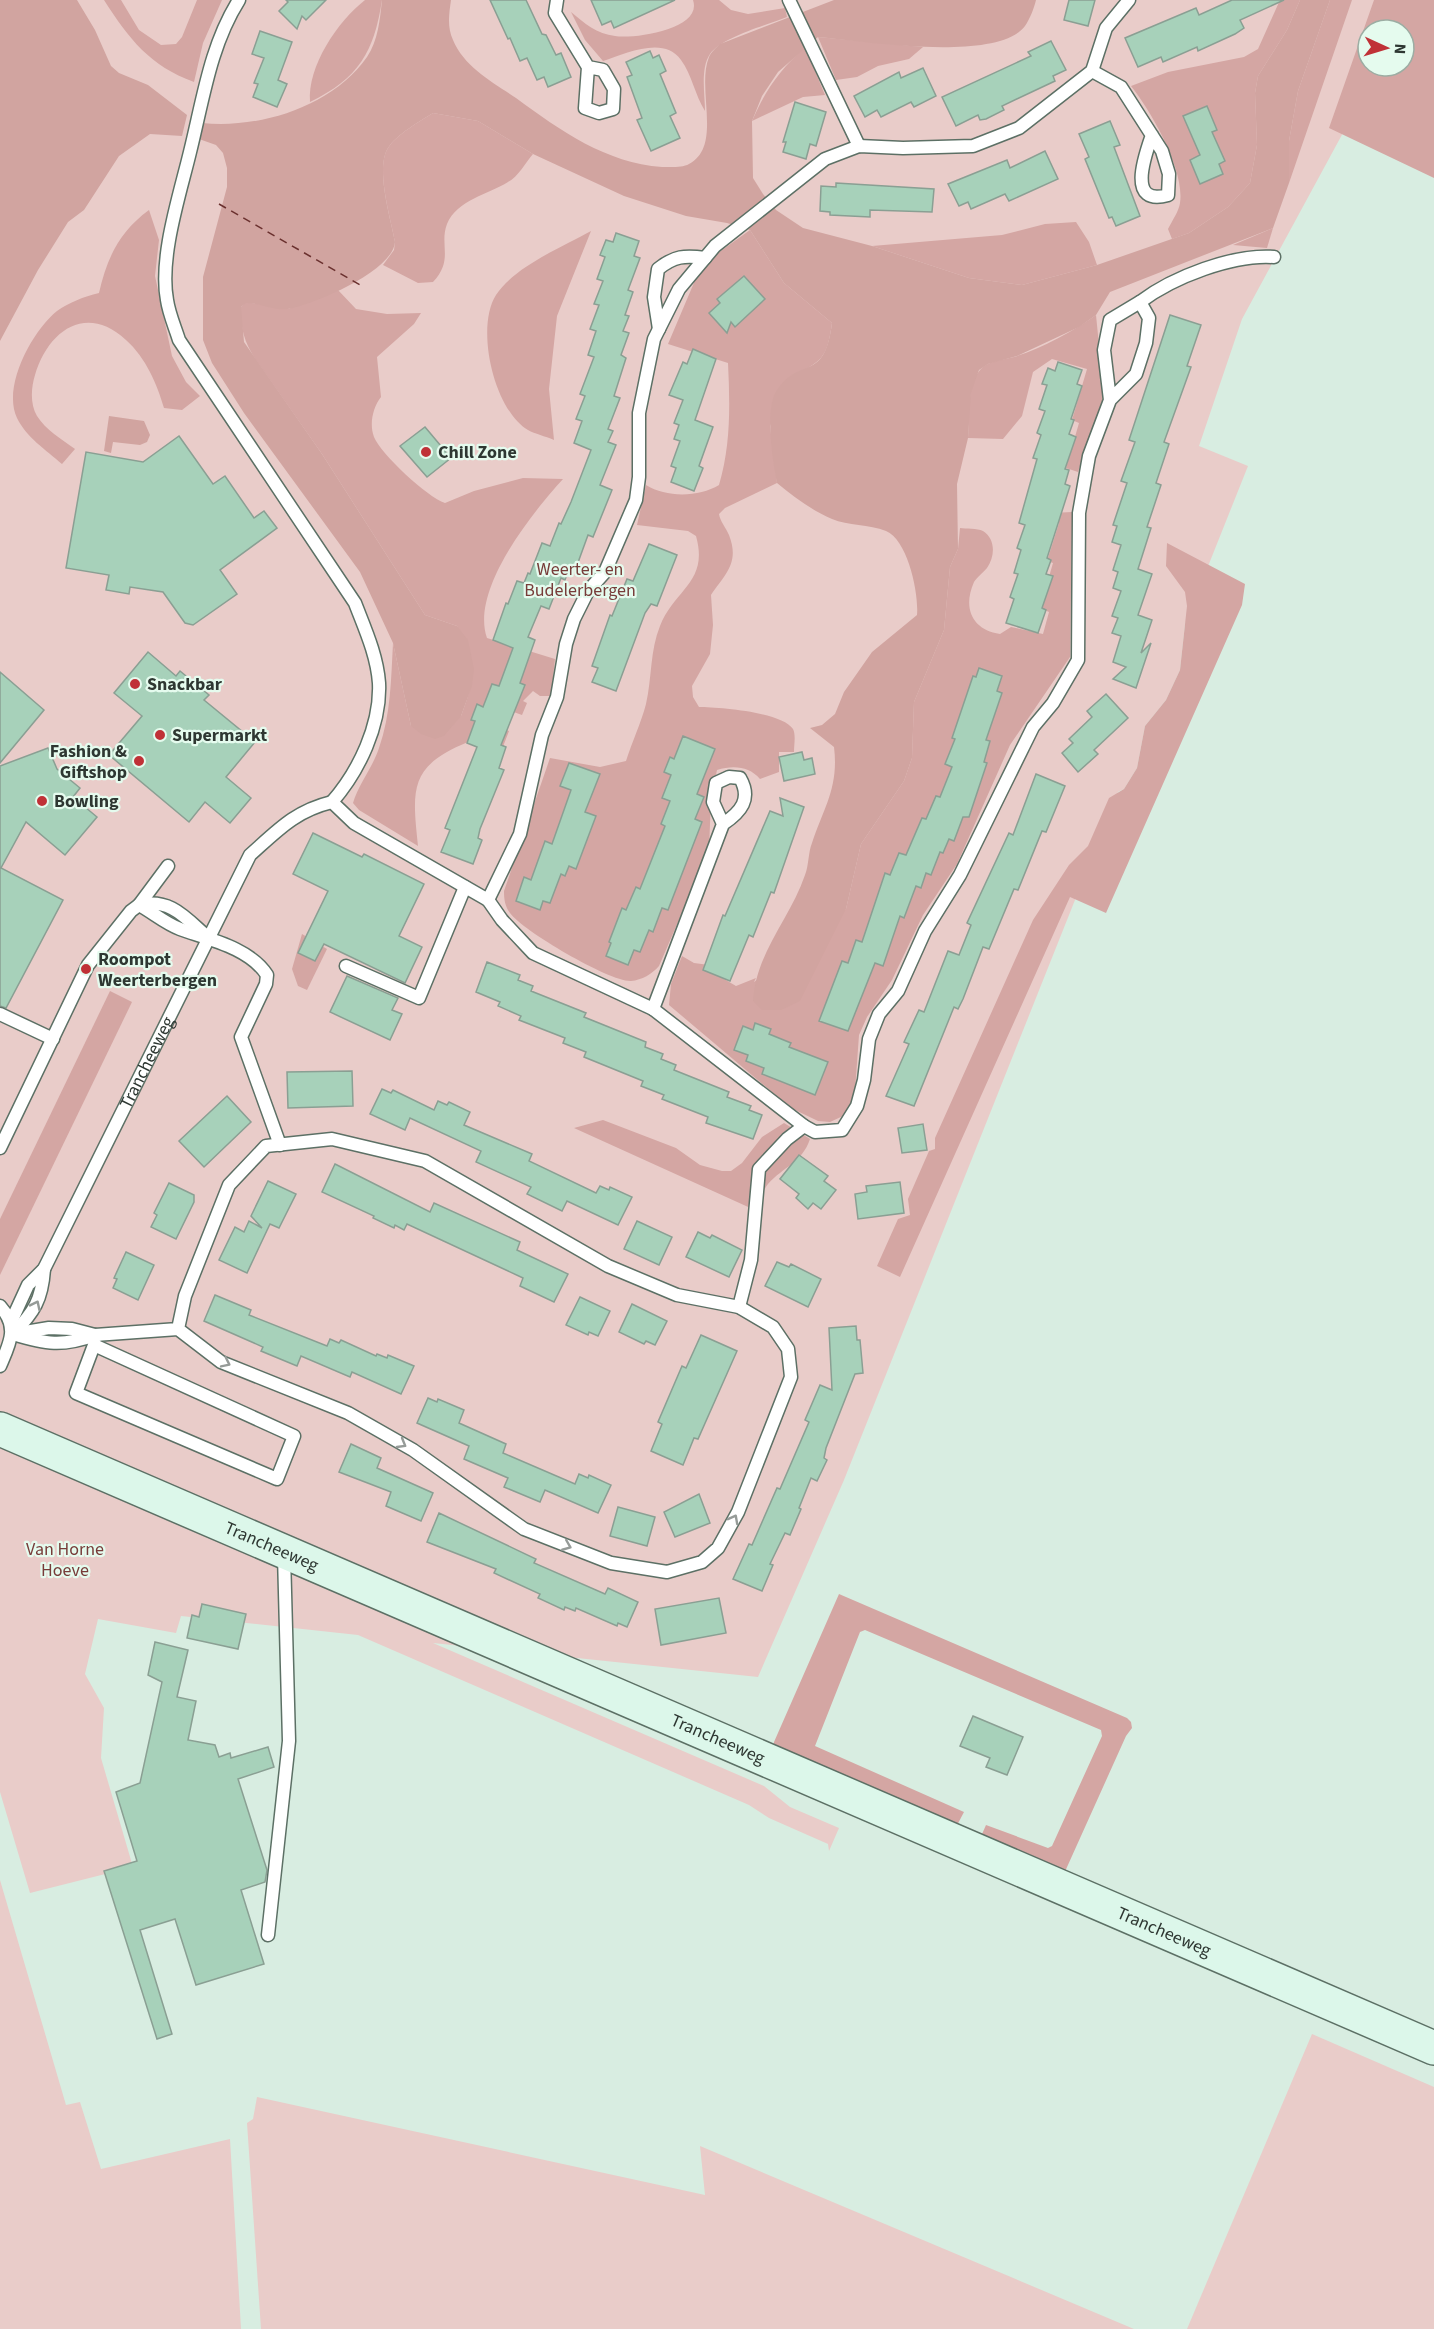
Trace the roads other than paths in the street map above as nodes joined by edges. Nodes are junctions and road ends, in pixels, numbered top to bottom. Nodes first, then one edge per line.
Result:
1 (238, 0) edge
2 (557, 0) edge
3 (789, 0) edge
4 (1129, 0) edge
5 (588, 67) dead end
6 (1092, 71) junction
7 (1152, 135) dead end
8 (859, 146) junction
9 (1274, 257) dead end
10 (705, 258) junction
11 (1140, 302) junction
12 (659, 329) junction
13 (1110, 400) junction
14 (332, 802) junction
15 (723, 824) dead end
16 (168, 866) dead end
17 (465, 887) junction
18 (488, 900) junction
19 (139, 905) junction
20 (207, 937) junction
21 (346, 966) dead end
22 (654, 1009) junction
23 (0, 1014) edge
24 (53, 1039) junction
25 (804, 1125) junction
26 (280, 1145) junction
27 (0, 1148) edge
28 (0, 1306) edge
29 (739, 1307) junction
30 (12, 1328) junction
31 (178, 1329) junction
32 (95, 1340) junction
33 (0, 1366) edge
34 (0, 1430) edge
35 (284, 1551) junction
36 (268, 1935) dead end
37 (1434, 2048) edge

1 - 14 lane
2 - 5 lane
3 - 8 lane
4 - 6 lane
6 - 7 lane
6 - 8 lane
8 - 10 lane
9 - 11 lane
10 - 12 lane
10 - 12 lane
11 - 13 lane
11 - 13 lane
12 - 18 lane
13 - 25 lane
14 - 17 lane
14 - 20 lane, Trancheeweg
15 - 22 lane
16 - 19 lane
17 - 18 lane
17 - 21 lane
18 - 22 lane
19 - 20 lane
19 - 24 lane
20 - 26 lane
20 - 30 lane, Trancheeweg
22 - 25 lane
23 - 24 lane
24 - 27 lane
25 - 29 lane
26 - 29 lane
26 - 31 lane
28 - 30 lane
31 -> 29 lane
30 - 32 lane
30 - 33 lane, Trancheeweg
31 - 32 lane
32 - 32 lane
34 - 35 street, Trancheeweg
35 - 36 lane
35 - 37 street, Trancheeweg

